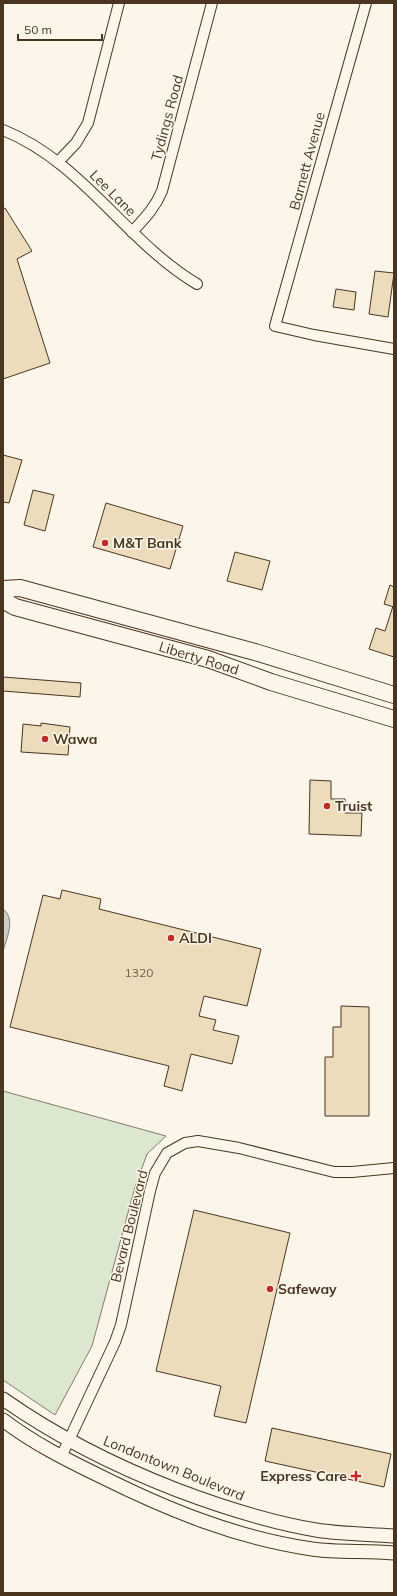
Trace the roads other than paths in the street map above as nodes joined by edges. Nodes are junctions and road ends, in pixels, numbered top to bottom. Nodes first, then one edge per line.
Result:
1 (119, 3) edge
2 (212, 3) edge
3 (366, 3) edge
4 (3, 130) edge
5 (58, 162) junction
6 (132, 232) junction
7 (197, 284) dead end
8 (394, 349) edge
9 (3, 590) edge
10 (3, 600) edge
11 (394, 695) edge
12 (373, 712) junction
13 (394, 719) edge
14 (394, 729) edge
15 (394, 1168) edge
16 (3, 1399) edge
17 (3, 1420) edge
18 (69, 1442) junction
19 (61, 1457) junction
20 (394, 1536) edge
21 (394, 1553) edge

1 - 5 street
2 - 6 street, Tydings Road
3 - 8 street, Barnett Avenue
4 - 5 street, Lee Lane
5 - 6 street, Lee Lane
6 - 7 street, Lee Lane
9 - 11 main road, Liberty Road
10 - 12 main road, Liberty Road
12 - 13 main road, Liberty Road
12 - 14 main road
15 - 18 street, Bevard Boulevard
16 - 18 street, Londontown Boulevard
17 - 19 street
18 - 19 street, Bevard Boulevard
18 - 20 street, Londontown Boulevard
19 - 21 street

